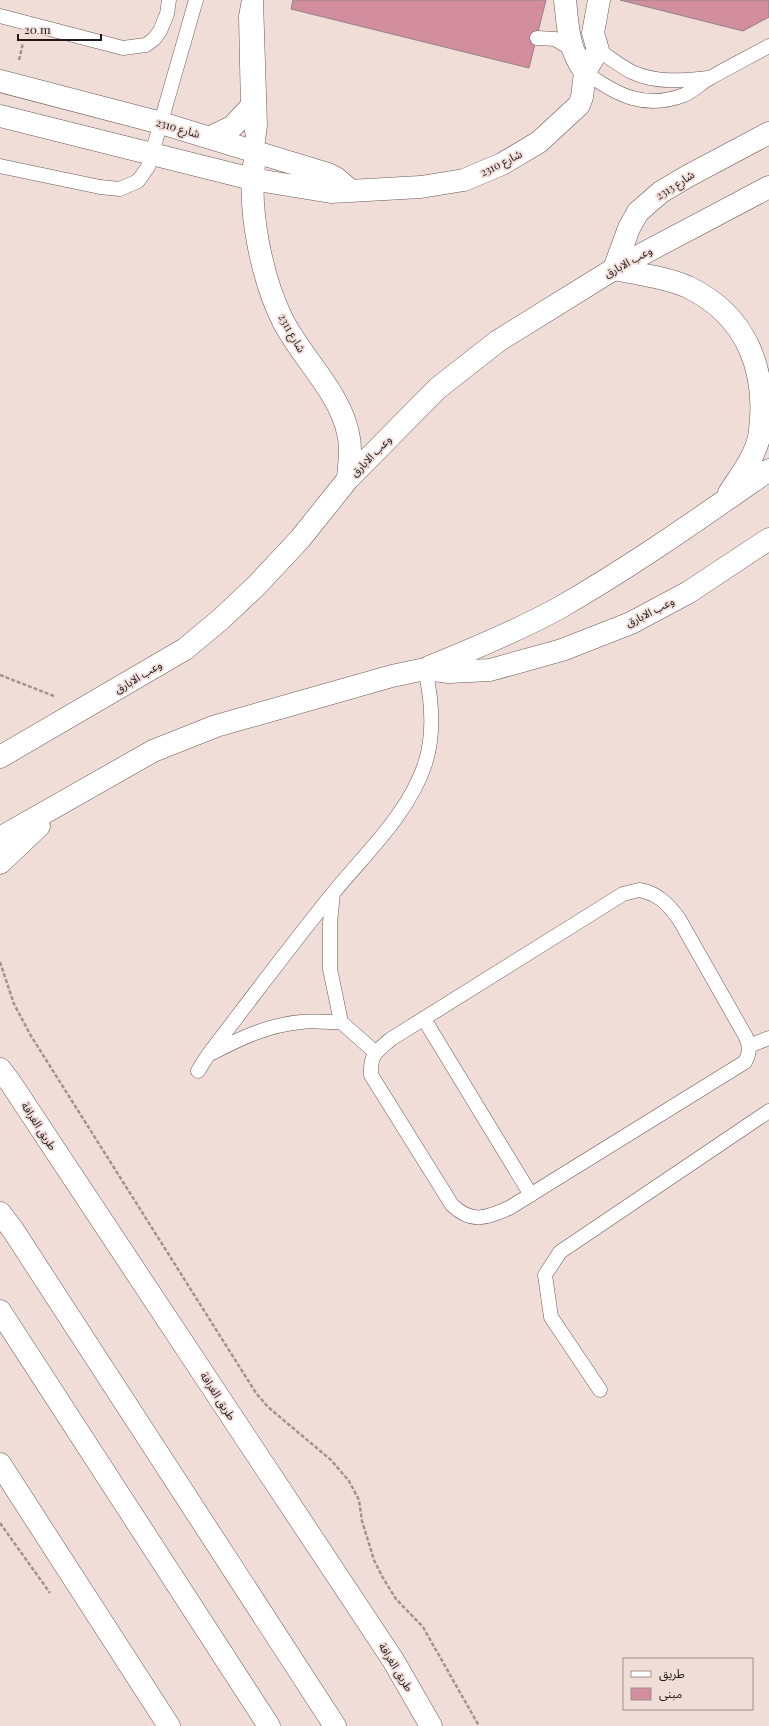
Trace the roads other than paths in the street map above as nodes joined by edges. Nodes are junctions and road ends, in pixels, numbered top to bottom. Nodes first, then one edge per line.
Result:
1 (169, 0) edge
2 (196, 0) edge
3 (249, 0) edge
4 (256, 0) edge
5 (565, 0) edge
6 (599, 0) edge
7 (0, 16) edge
8 (537, 38) dead end
9 (769, 46) edge
10 (573, 50) junction
11 (598, 50) junction
12 (585, 72) junction
13 (710, 78) junction
14 (0, 81) edge
15 (248, 110) junction
16 (0, 116) edge
17 (162, 123) junction
18 (769, 132) edge
19 (211, 137) junction
20 (256, 152) junction
21 (151, 153) junction
22 (0, 166) edge
23 (252, 179) junction
24 (769, 187) edge
25 (350, 190) junction
26 (614, 269) junction
27 (769, 470) edge
28 (348, 479) junction
29 (724, 501) junction
30 (769, 539) edge
31 (424, 669) junction
32 (0, 757) edge
33 (74, 796) junction
34 (0, 838) edge
35 (0, 862) edge
36 (334, 893) junction
37 (424, 1019) junction
38 (341, 1022) junction
39 (769, 1038) edge
40 (749, 1046) junction
41 (375, 1052) junction
42 (0, 1053) edge
43 (208, 1054) junction
44 (198, 1071) dead end
45 (2, 1076) edge
46 (769, 1111) edge
47 (530, 1195) junction
48 (0, 1213) edge
49 (0, 1311) edge
50 (600, 1390) dead end
51 (0, 1464) edge
52 (169, 1726) edge
53 (269, 1726) edge
54 (335, 1726) edge
55 (431, 1726) edge

1 - 7 lane
2 - 17 lane
3 - 15 lane
4 - 20 lane
5 - 10 main road
6 - 11 main road
8 - 10 lane
9 - 13 lane
10 - 12 main road
11 - 12 main road
11 - 13 lane
12 - 13 lane
12 - 25 main road, شارع 2310
14 - 17 main road, شارع 2310
15 - 19 main road
15 - 20 lane
16 - 21 main road, شارع 2310
17 - 19 main road, شارع 2310
17 - 21 lane
18 - 26 main road, شارع 2313
19 - 20 main road, شارع 2310
20 - 23 main road, شارع 2311
20 - 25 main road, شارع 2310
21 - 22 lane
21 - 23 main road, شارع 2310
23 - 25 main road, شارع 2310
23 - 28 main road, شارع 2311
24 - 26 main road, وعب الابارق
26 - 28 main road, وعب الابارق
26 - 29 main road
27 - 29 main road, وعب الابارق
28 - 32 main road, وعب الابارق
29 - 31 main road, وعب الابارق
30 - 31 main road, وعب الابارق
31 - 33 main road, وعب الابارق
31 - 36 lane
33 - 34 main road, وعب الابارق
33 - 35 main road
36 - 38 lane
36 - 43 lane
37 - 40 lane
37 - 41 lane
37 - 47 lane
38 - 41 lane
38 - 43 lane
39 - 40 lane
40 - 47 lane
41 - 47 lane
42 - 45 main road, طريق الغرافة
43 - 44 lane
45 - 55 main road, طريق الغرافة
46 - 50 lane
48 - 54 main road
49 - 53 main road
51 - 52 main road

